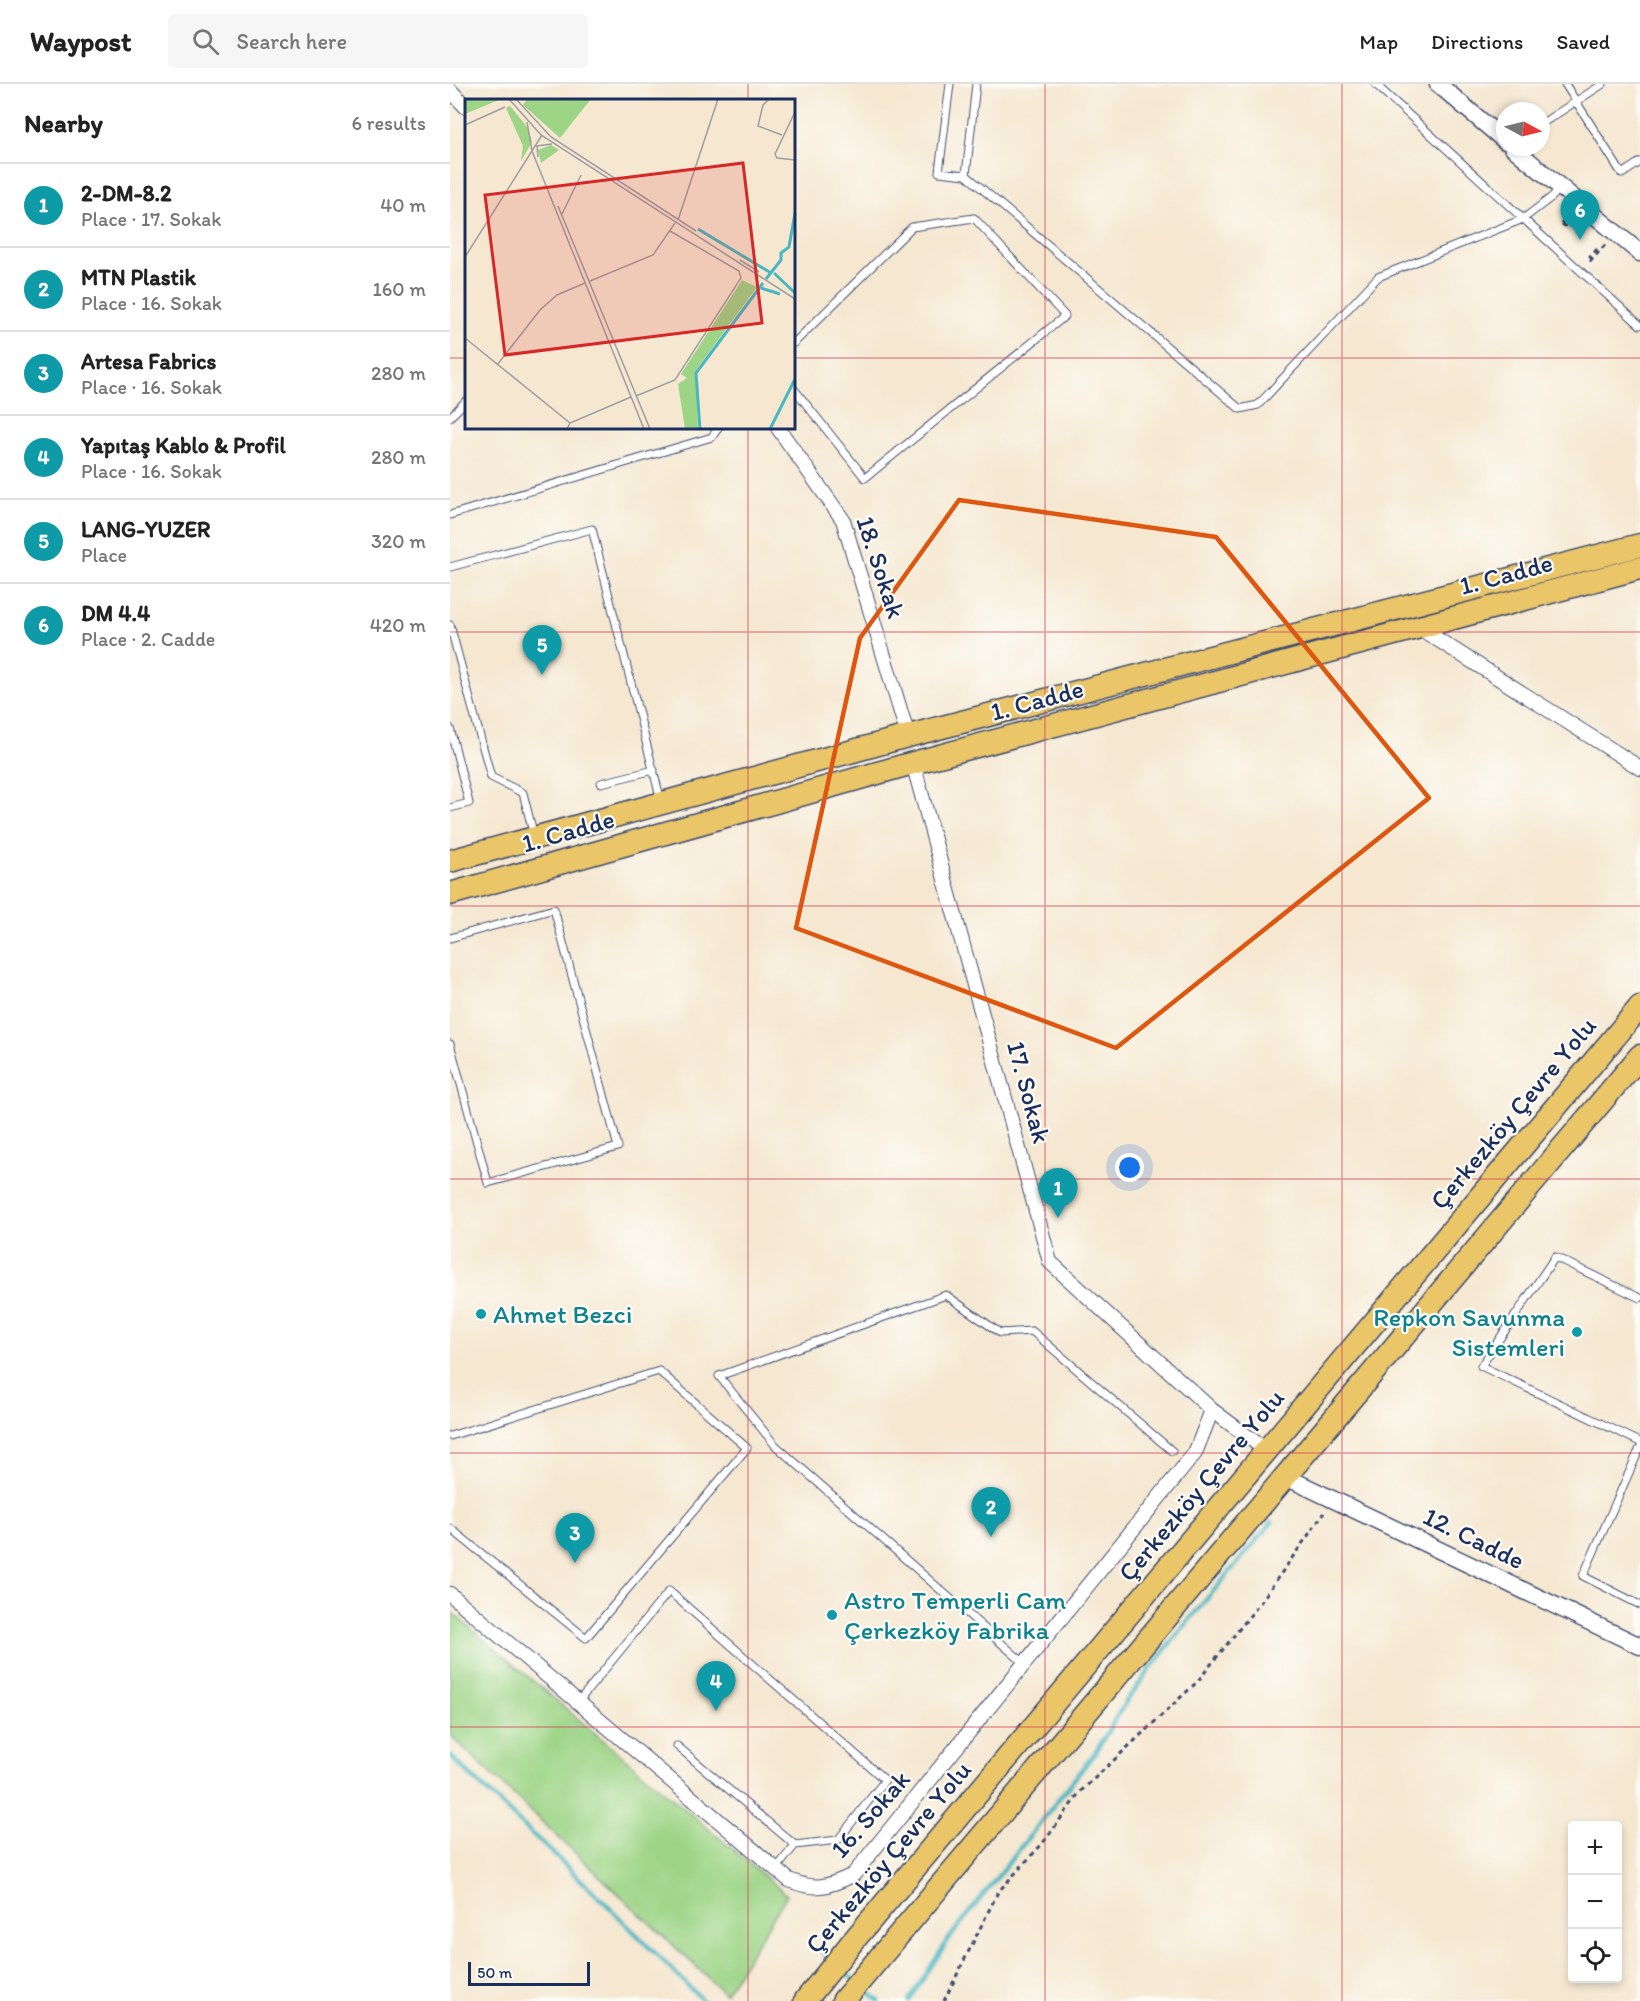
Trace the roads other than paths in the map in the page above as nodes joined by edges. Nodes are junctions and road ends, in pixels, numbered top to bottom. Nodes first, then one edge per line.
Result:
1 (950, 84) edge
2 (976, 84) edge
3 (1375, 84) edge
4 (1438, 84) edge
5 (1565, 84) edge
6 (1603, 84) edge
7 (450, 90) edge
8 (1576, 102) junction
9 (465, 106) edge
10 (1550, 118) edge
11 (1496, 133) edge
12 (1523, 156) edge
13 (1640, 162) edge
14 (966, 176) junction
15 (1560, 188) junction
16 (1523, 219) junction
17 (1640, 253) edge
18 (1640, 325) edge
19 (795, 343) edge
20 (795, 390) edge
21 (465, 402) edge
22 (450, 417) edge
23 (717, 429) edge
24 (779, 429) edge
25 (450, 515) edge
26 (1640, 545) edge
27 (450, 567) edge
28 (1640, 568) edge
29 (450, 625) edge
30 (1418, 627) junction
31 (450, 728) edge
32 (908, 736) junction
33 (913, 762) junction
34 (1640, 768) edge
35 (654, 770) junction
36 (601, 783) dead end
37 (662, 803) junction
38 (450, 808) edge
39 (534, 838) junction
40 (450, 861) edge
41 (450, 894) edge
42 (450, 938) edge
43 (1640, 1007) edge
44 (450, 1044) edge
45 (1640, 1056) edge
46 (1640, 1298) edge
47 (1212, 1410) junction
48 (450, 1436) edge
49 (1640, 1442) edge
50 (1640, 1448) edge
51 (1172, 1451) dead end
52 (1267, 1451) junction
53 (1286, 1477) junction
54 (453, 1530) edge
55 (450, 1539) edge
56 (450, 1594) edge
57 (1640, 1605) edge
58 (1640, 1646) edge
59 (1024, 1663) junction
60 (578, 1702) junction
61 (676, 1746) dead end
62 (795, 1845) junction
63 (776, 1869) junction
64 (845, 1999) edge
65 (805, 2001) edge

1 - 14 lane
2 - 14 lane
3 - 16 lane
4 - 11 street
5 - 8 lane
6 - 8 lane
7 - 9 street
8 - 10 lane
8 - 13 lane
12 - 15 street
14 - 16 lane
15 - 16 lane
15 - 17 street
16 - 18 lane
19 - 20 lane
21 - 22 lane
23 - 25 lane
24 - 32 street, 18. Sokak
26 - 32 main road, 1. Cadde
27 - 35 lane
28 - 30 main road, 1. Cadde
29 - 39 lane
30 - 33 main road, 1. Cadde
30 - 34 street
31 - 38 lane
32 - 37 main road, 1. Cadde
33 - 41 main road, 1. Cadde
33 - 47 street, 17. Sokak
35 - 36 lane
35 - 37 lane
37 - 39 main road, 1. Cadde
39 - 40 main road, 1. Cadde
42 - 44 lane
43 - 52 main road, Çerkezköy Çevre Yolu
45 - 53 main road
46 - 49 lane
47 - 52 street, 17. Sokak
47 - 59 street, 16. Sokak
48 - 54 lane
50 - 57 lane
51 - 59 lane
52 - 65 main road, Çerkezköy Çevre Yolu
53 - 58 street, 12. Cadde
53 - 64 main road
54 - 55 lane
56 - 60 street, 16. Sokak
59 - 63 street, 16. Sokak
60 - 62 lane
60 - 63 street, 16. Sokak
61 - 62 lane
62 - 63 lane

